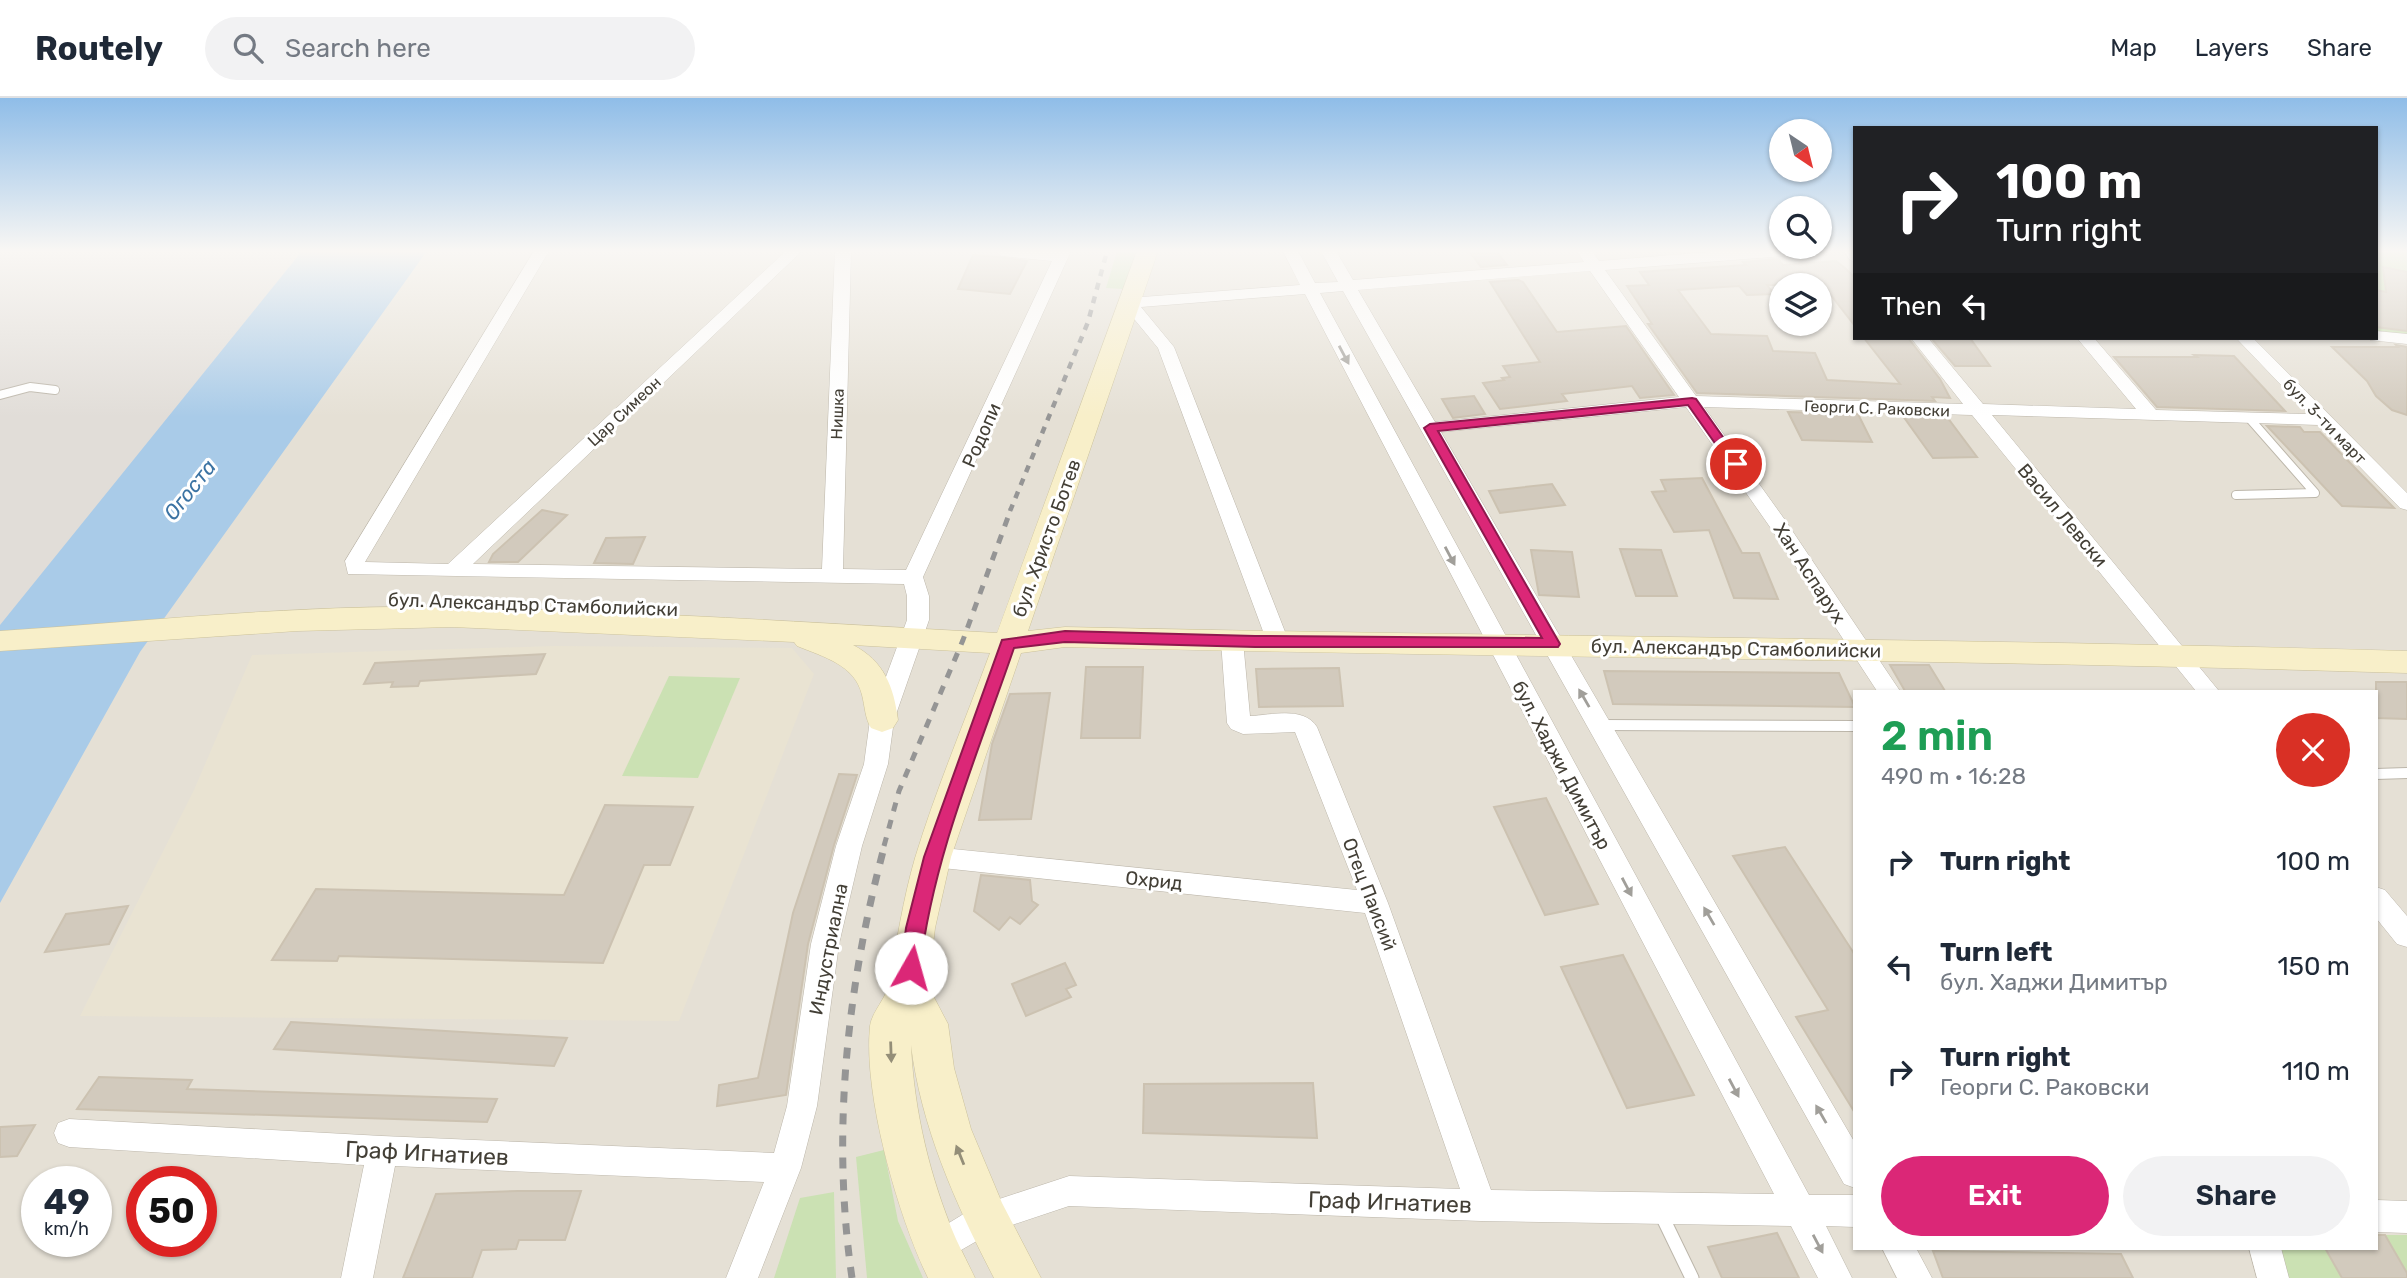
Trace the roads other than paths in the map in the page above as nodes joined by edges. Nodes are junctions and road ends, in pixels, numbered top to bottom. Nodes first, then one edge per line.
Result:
1 (509, 306) edge
2 (736, 306) edge
3 (841, 306) edge
4 (1039, 306) edge
5 (1128, 306) edge
6 (1132, 306) edge
7 (1318, 306) edge
8 (1360, 306) edge
9 (1623, 306) edge
10 (2378, 336) edge
11 (2407, 339) edge
12 (1921, 340) edge
13 (2087, 340) edge
14 (2246, 340) edge
15 (55, 390) dead end
16 (0, 394) edge
17 (1692, 401) junction
18 (1977, 411) junction
19 (2152, 416) junction
20 (2250, 418) junction
21 (2324, 420) junction
22 (1430, 428) junction
23 (2236, 495) dead end
24 (2407, 504) edge
25 (453, 571) junction
26 (832, 577) junction
27 (913, 577) junction
28 (304, 611) junction
29 (0, 622) edge
30 (915, 628) junction
31 (788, 631) junction
32 (1011, 634) junction
33 (0, 641) edge
34 (1231, 641) junction
35 (1278, 642) junction
36 (1497, 643) junction
37 (1553, 644) junction
38 (1861, 652) junction
39 (2178, 655) junction
40 (2407, 662) edge
41 (1888, 690) edge
42 (2207, 690) edge
43 (882, 720) junction
44 (1599, 725) junction
45 (1853, 726) edge
46 (2378, 774) edge
47 (2407, 774) edge
48 (933, 857) junction
49 (2378, 900) edge
50 (1375, 903) junction
51 (2407, 936) edge
52 (908, 988) junction
53 (69, 1133) dead end
54 (382, 1151) junction
55 (785, 1168) junction
56 (1853, 1170) edge
57 (1481, 1205) junction
58 (1658, 1208) junction
59 (1800, 1211) junction
60 (1853, 1211) edge
61 (2378, 1216) edge
62 (2407, 1217) edge
63 (986, 1219) junction
64 (1899, 1250) edge
65 (2266, 1250) edge
66 (945, 1263) edge
67 (356, 1278) edge
68 (742, 1278) edge
69 (1018, 1278) edge
70 (1692, 1278) edge
71 (1836, 1278) edge
72 (1916, 1278) edge
73 (2273, 1278) edge

1 - 25 street
2 - 25 street, Цар Симеон
3 - 26 street, Нишка
4 - 27 street, Родопи
5 - 32 main road, бул. Христо Ботев
6 - 35 street
7 -> 36 street, бул. Хаджи Димитър
8 - 22 street
9 - 17 street, Хан Аспарух
10 - 11 street
12 - 18 street, Васил Левски
13 - 19 street
14 - 21 street, бул. 3-ти март
15 - 16 lane
17 - 18 street, Георги С. Раковски
17 - 22 street, Георги С. Раковски
17 - 38 street, Хан Аспарух
18 - 19 street, Георги С. Раковски
18 - 39 street, Васил Левски
19 - 20 street, Георги С. Раковски
20 - 21 street, Георги С. Раковски
20 - 23 lane
21 - 24 street, бул. 3-ти март
22 - 37 street
25 - 26 street
26 - 27 street
27 - 30 street
28 - 29 main road, бул. Александър Стамболийски
28 - 30 main road, бул. Александър Стамболийски
28 - 31 main road, бул. Александър Стамболийски
28 - 33 main road, бул. Александър Стамболийски
30 - 31 main road, бул. Александър Стамболийски
30 - 32 main road, бул. Александър Стамболийски
30 - 43 street, Индустриална
31 - 43 main road
32 - 34 main road, бул. Александър Стамболийски
32 - 48 main road, бул. Христо Ботев
34 - 35 main road, бул. Александър Стамболийски
34 - 50 street, Отец Паисий
35 - 36 main road, бул. Александър Стамболийски
36 - 37 main road, бул. Александър Стамболийски
36 -> 59 street, бул. Хаджи Димитър
37 - 38 main road, бул. Александър Стамболийски
44 -> 37 street
38 - 39 main road, бул. Александър Стамболийски
38 - 41 street, Хан Аспарух
39 - 40 main road, бул. Александър Стамболийски
39 - 42 street, Васил Левски
43 - 55 street, Индустриална
44 - 45 lane
56 -> 44 street
46 - 47 lane
48 - 50 street, Охрид
48 - 52 main road, бул. Христо Ботев
49 - 51 street
50 - 57 street, Отец Паисий
63 -> 52 main road
52 -> 66 main road, бул. Христо Ботев
53 - 54 street, Граф Игнатиев
54 - 55 street, Граф Игнатиев
54 - 67 street
55 - 68 street, Индустриална
57 - 58 street, Граф Игнатиев
57 - 63 street, Граф Игнатиев
58 - 59 street, Граф Игнатиев
58 - 70 lane
59 - 60 street, Граф Игнатиев
59 -> 71 street, бул. Хаджи Димитър
61 - 62 street
63 - 66 street, Граф Игнатиев
63 - 69 main road
64 - 72 street
65 - 73 street

